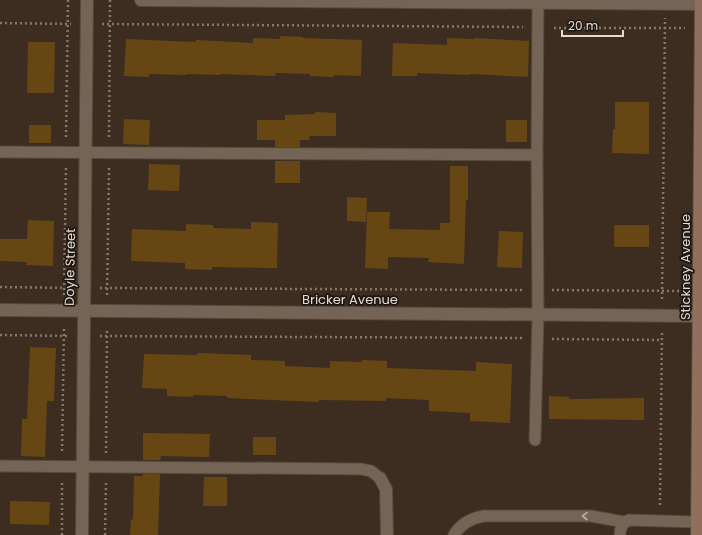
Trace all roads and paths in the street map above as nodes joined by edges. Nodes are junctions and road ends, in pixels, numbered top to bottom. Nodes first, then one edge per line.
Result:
1 (68, 0) edge
2 (87, 0) edge
3 (110, 0) edge
4 (141, 0) edge
5 (538, 1) edge
6 (701, 2) edge
7 (665, 3) junction
8 (0, 23) edge
9 (67, 24) junction
10 (87, 24) junction
11 (110, 24) junction
12 (538, 28) junction
13 (665, 28) junction
14 (701, 28) edge
15 (0, 152) edge
16 (66, 152) junction
17 (86, 152) junction
18 (109, 153) junction
19 (537, 155) junction
20 (701, 172) edge
21 (0, 287) edge
22 (64, 288) junction
23 (84, 288) junction
24 (107, 288) junction
25 (538, 290) junction
26 (662, 291) junction
27 (699, 291) junction
28 (0, 310) edge
29 (64, 311) junction
30 (84, 311) junction
31 (107, 311) junction
32 (538, 314) junction
33 (662, 315) junction
34 (699, 316) junction
35 (0, 335) edge
36 (64, 336) junction
37 (84, 336) junction
38 (107, 336) junction
39 (538, 338) junction
40 (662, 340) junction
41 (700, 407) edge
42 (535, 440) dead end
43 (0, 466) edge
44 (62, 467) junction
45 (82, 467) junction
46 (106, 467) junction
47 (380, 478) joint
48 (660, 520) junction
49 (624, 522) junction
50 (697, 522) junction
51 (62, 535) edge
52 (82, 535) edge
53 (105, 535) edge
54 (387, 535) edge
55 (454, 535) edge
56 (620, 535) edge
57 (697, 535) edge

1 - 9 path
2 - 10 street, Doyle Street
3 - 11 path
4 - 5 street
5 - 7 street
5 - 12 lane
6 - 7 street
6 - 14 street, Stickney Avenue
7 - 13 path
8 - 9 path
9 - 10 path
9 - 16 path
10 - 11 path
10 - 17 street, Doyle Street
11 - 12 path
11 - 18 path
12 - 13 path
12 - 19 lane
13 - 14 path
13 - 26 path
14 - 20 street, Stickney Avenue
15 - 16 lane
16 - 17 lane
16 - 22 path
17 - 18 lane
17 - 23 street, Doyle Street
18 - 19 lane
18 - 24 path
19 - 25 lane
20 - 27 street, Stickney Avenue
21 - 22 path
22 - 23 path
22 - 29 path
23 - 24 path
23 - 30 street, Doyle Street
24 - 25 path
24 - 31 path
25 - 26 path
25 - 32 lane
26 - 27 path
26 - 33 path
27 - 34 street, Stickney Avenue
28 - 29 street, Bricker Avenue
29 - 30 street, Bricker Avenue
29 - 36 path
30 - 31 street, Bricker Avenue
30 - 37 street, Doyle Street
31 - 32 street, Bricker Avenue
31 - 38 path
32 - 33 street, Bricker Avenue
32 - 39 lane
33 - 34 street, Bricker Avenue
33 - 40 path
34 - 41 street, Stickney Avenue
35 - 36 path
36 - 37 path
36 - 44 path
37 - 38 path
37 - 45 street, Doyle Street
38 - 39 path
38 - 46 path
39 - 40 path
39 - 42 lane
40 - 48 path
41 - 50 street, Stickney Avenue
43 - 44 lane
44 - 45 lane
44 - 51 path
45 - 46 lane
45 - 52 street, Doyle Street
46 - 47 lane
46 - 53 path
47 - 54 street
48 - 49 lane
48 - 50 lane
49 -> 55 lane
49 - 56 lane
50 - 57 street, Stickney Avenue

